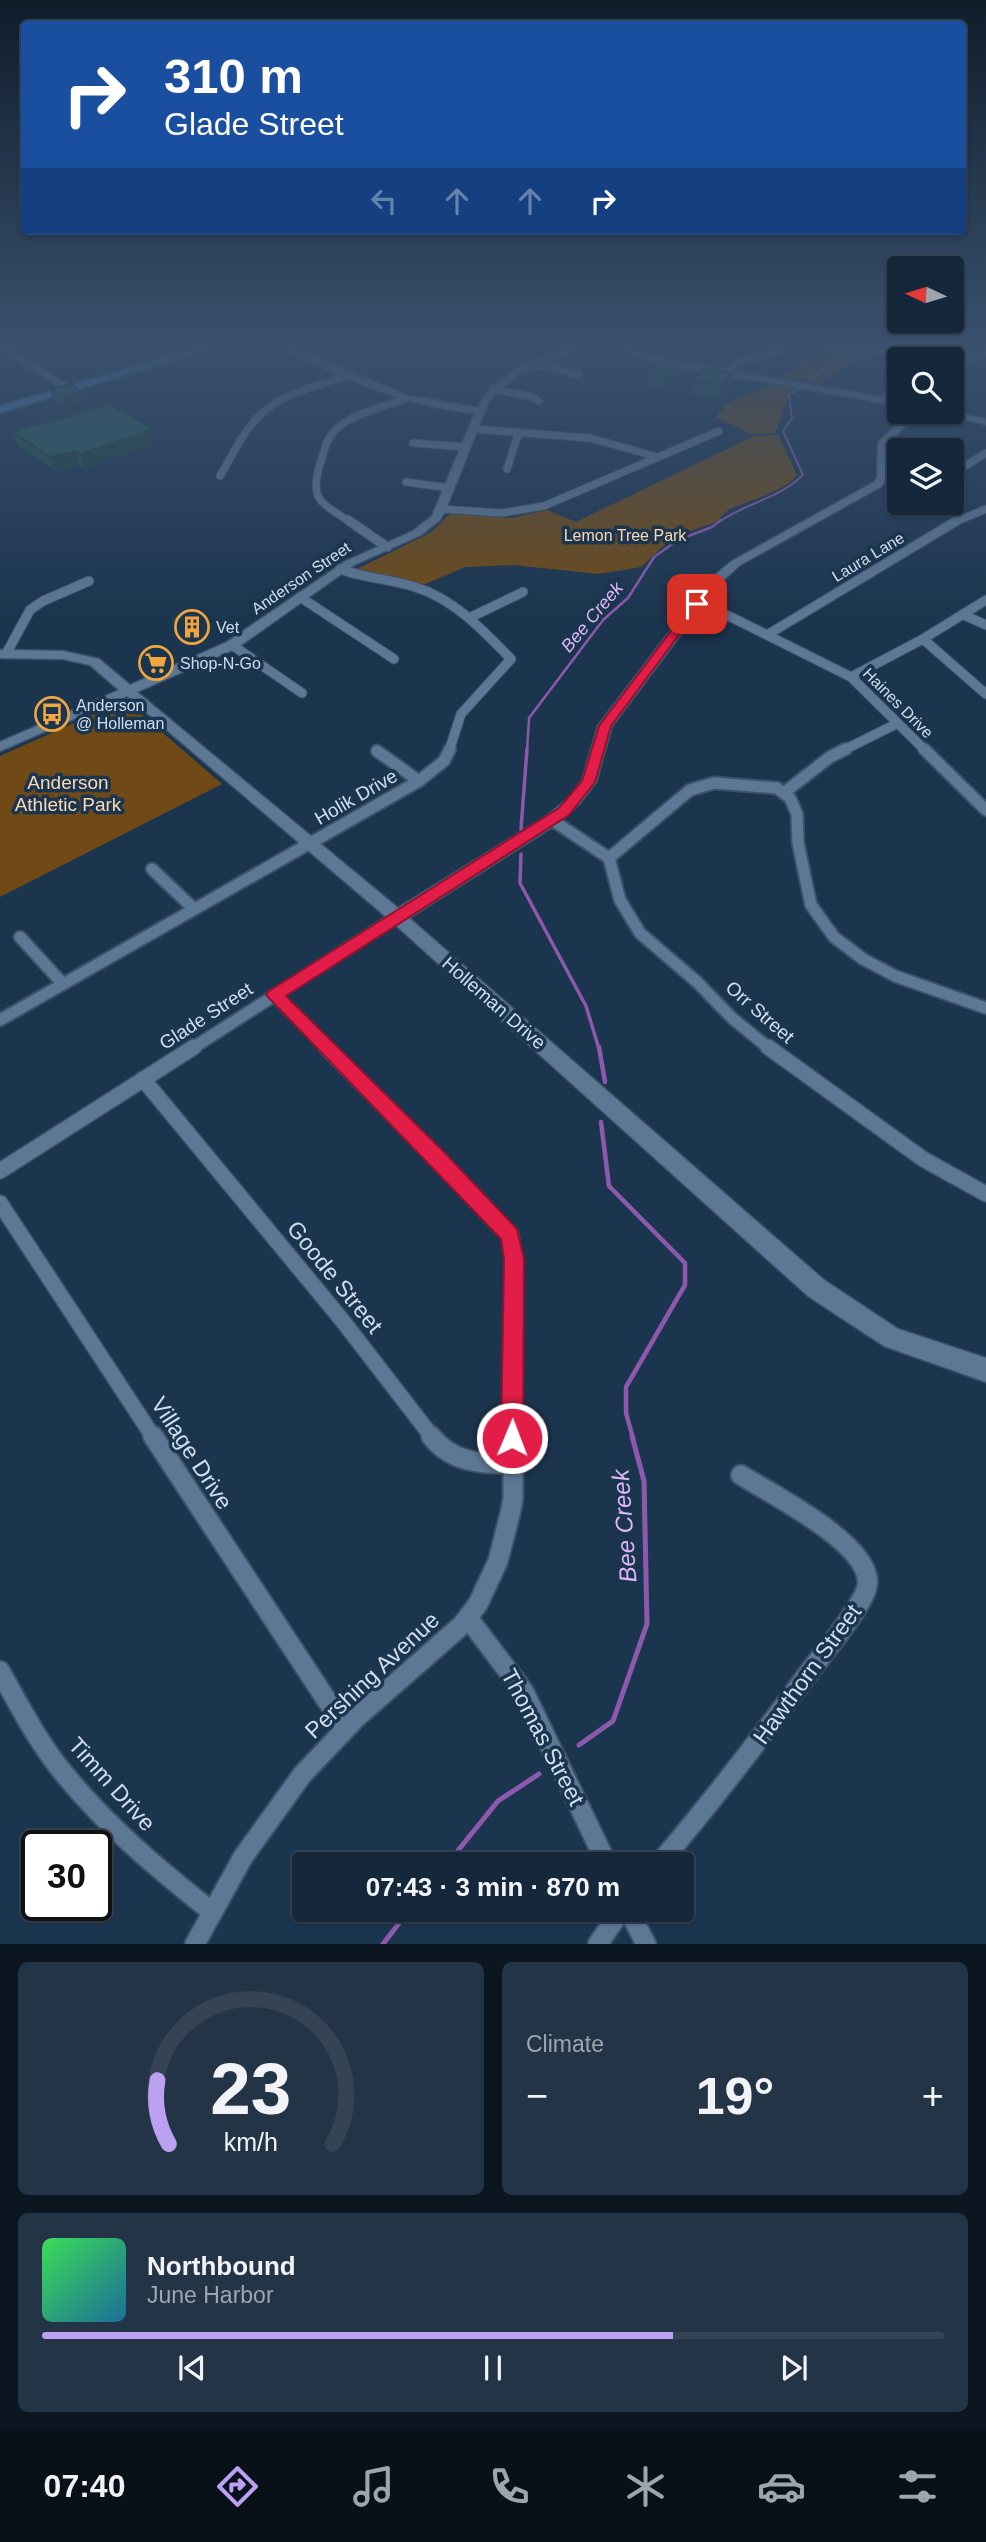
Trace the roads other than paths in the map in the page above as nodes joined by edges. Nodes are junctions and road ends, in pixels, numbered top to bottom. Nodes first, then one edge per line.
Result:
1 (245, 437) edge
2 (330, 437) edge
3 (471, 437) edge
4 (517, 437) edge
5 (581, 437) edge
6 (706, 437) edge
7 (889, 437) edge
8 (413, 443) dead end
9 (466, 447) junction
10 (986, 453) edge
11 (658, 457) junction
12 (965, 466) dead end
13 (507, 469) dead end
14 (220, 476) dead end
15 (406, 482) dead end
16 (449, 488) junction
17 (441, 509) junction
18 (986, 509) edge
19 (387, 547) junction
20 (340, 569) junction
21 (89, 581) dead end
22 (523, 592) dead end
23 (300, 597) junction
24 (986, 600) edge
25 (697, 604) junction
26 (964, 615) junction
27 (469, 618) junction
28 (986, 625) edge
29 (767, 635) junction
30 (922, 639) junction
31 (232, 645) junction
32 (3, 654) edge
33 (394, 659) dead end
34 (851, 677) junction
35 (128, 692) junction
36 (302, 693) dead end
37 (986, 694) edge
38 (896, 724) junction
39 (0, 747) edge
40 (377, 751) dead end
41 (419, 781) junction
42 (785, 792) junction
43 (986, 810) edge
44 (552, 820) junction
45 (310, 843) junction
46 (609, 858) junction
47 (152, 869) dead end
48 (194, 909) junction
49 (397, 918) junction
50 (20, 937) dead end
51 (63, 984) junction
52 (274, 995) junction
53 (986, 1008) edge
54 (0, 1020) edge
55 (143, 1079) junction
56 (0, 1171) edge
57 (986, 1194) edge
58 (0, 1203) edge
59 (986, 1370) edge
60 (512, 1464) junction
61 (741, 1475) dead end
62 (468, 1618) junction
63 (0, 1671) edge
64 (345, 1728) junction
65 (601, 1852) edge
66 (669, 1852) edge
67 (211, 1911) junction
68 (613, 1922) edge
69 (635, 1922) edge
70 (195, 1944) edge
71 (597, 1944) edge
72 (646, 1944) edge

1 - 14 street
2 - 19 street
3 - 9 street, Anderson Street
4 - 13 street
5 - 11 street
6 - 11 street
7 - 25 street, Glade Street
8 - 9 street
9 - 16 street, Anderson Street
10 - 12 street
11 - 17 street
15 - 16 street
16 - 17 street, Anderson Street
17 - 19 street, Anderson Street
18 - 29 street, Laura Lane
19 - 20 street, Anderson Street
20 - 23 street, Anderson Street
20 - 27 street, Holik Drive
21 - 32 street
22 - 27 street
23 - 31 street, Anderson Street
23 - 33 street
24 - 26 street
25 - 29 street, Haines Drive
25 - 44 street, Glade Street
26 - 28 street
26 - 30 street
27 - 41 street, Holik Drive
29 - 34 street, Haines Drive
30 - 34 street
30 - 37 street
31 - 35 street, Anderson Street
31 - 36 street
32 - 35 street, Holleman Drive
34 - 38 street, Haines Drive
35 - 39 street, Anderson Street
35 - 45 street, Holleman Drive
38 - 42 street
38 - 43 street, Haines Drive
40 - 41 street
41 - 45 street, Holik Drive
42 - 46 street
42 - 53 street
44 - 46 street
44 - 49 street, Glade Street
45 - 48 street, Holik Drive
45 - 49 street, Holleman Drive
46 - 57 street, Orr Street
47 - 48 street
48 - 51 street, Holik Drive
49 - 52 street, Glade Street
49 - 59 street, Holleman Drive
50 - 51 street
51 - 54 street, Holik Drive
52 - 55 street, Glade Street
52 - 60 street
55 - 56 street, Glade Street
55 - 60 street, Goode Street
58 - 64 street, Village Drive
60 - 62 street
61 - 66 street, Hawthorn Street
62 - 64 street, Pershing Avenue
62 - 65 street, Thomas Street
63 - 67 street, Timm Drive
64 - 67 street, Pershing Avenue
67 - 70 street, Pershing Avenue
68 - 71 street
69 - 72 street

